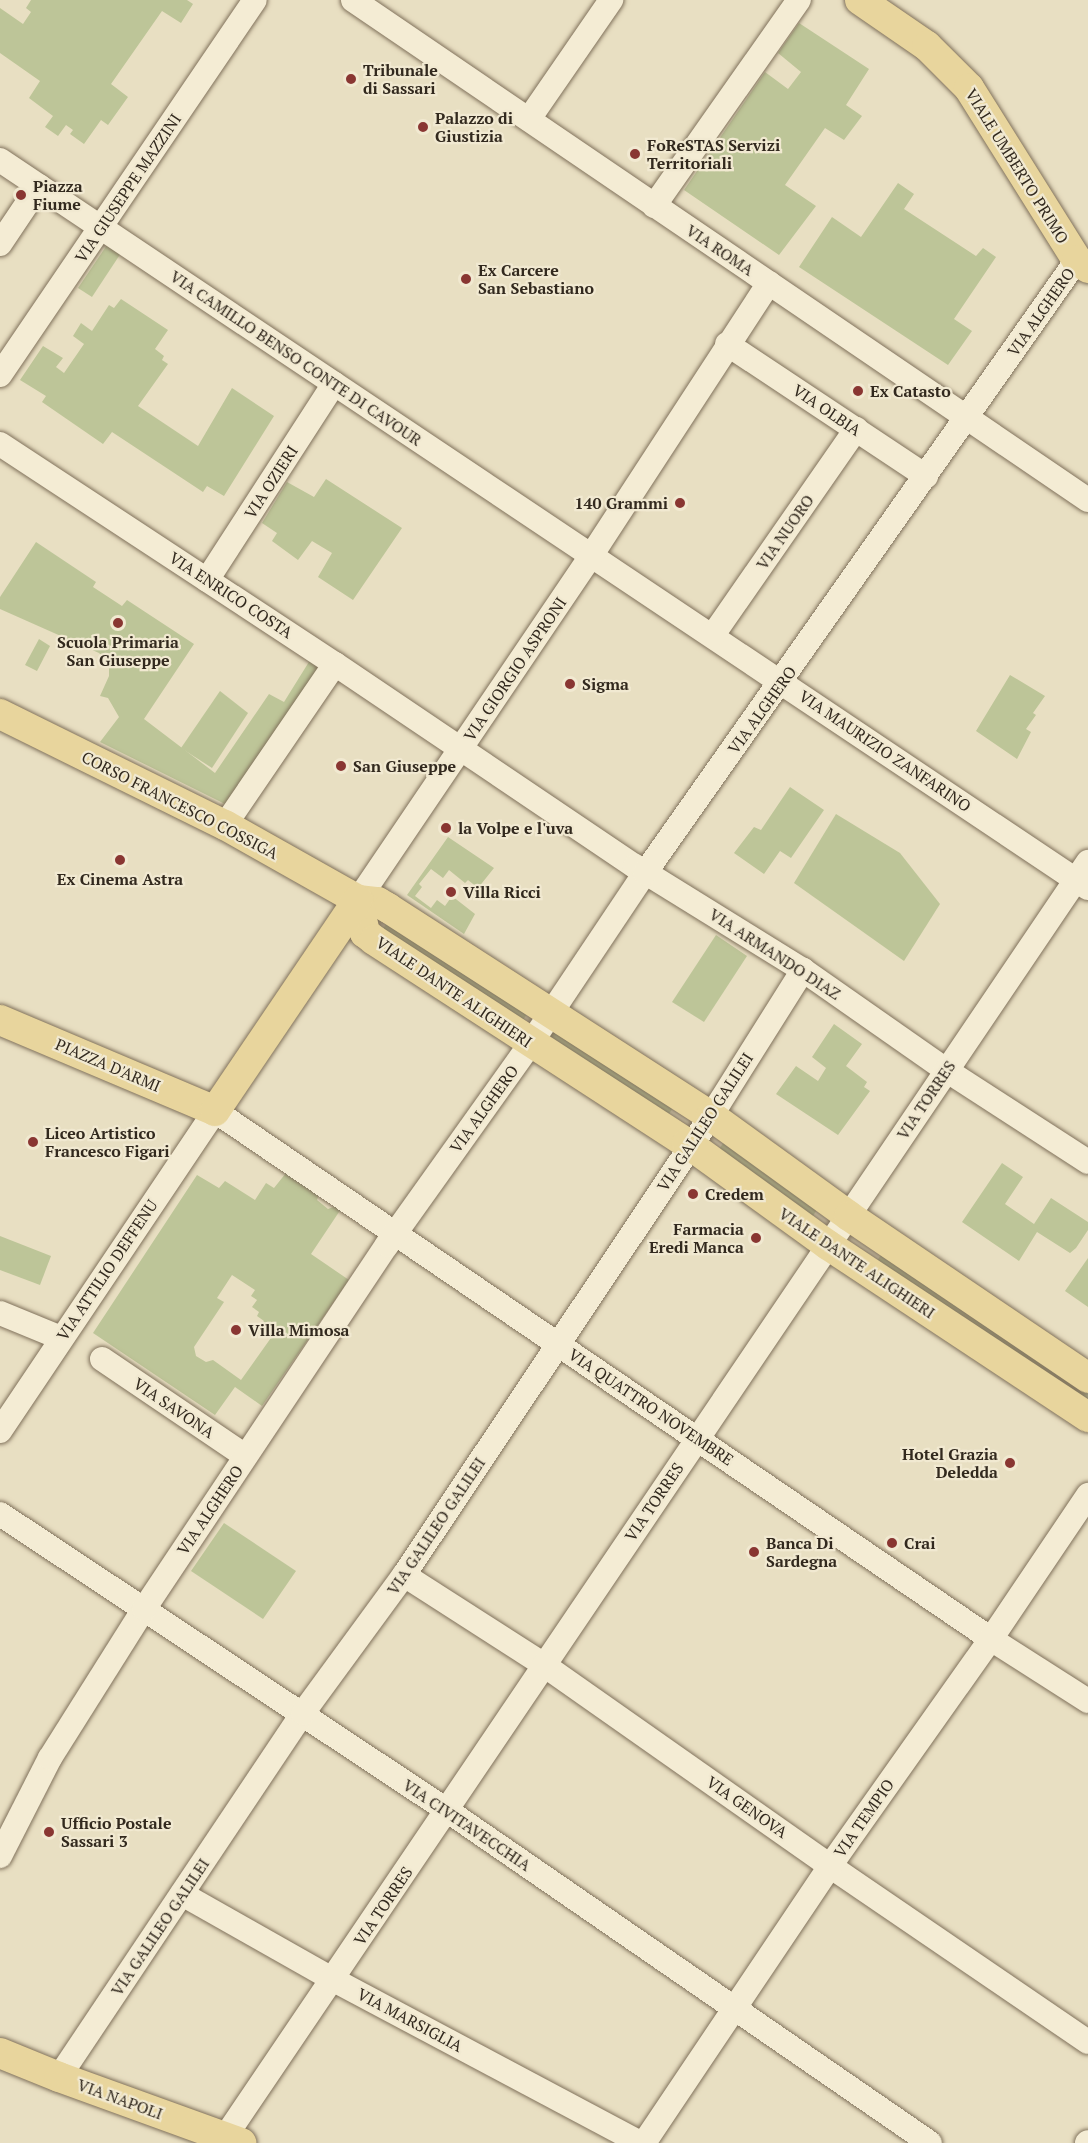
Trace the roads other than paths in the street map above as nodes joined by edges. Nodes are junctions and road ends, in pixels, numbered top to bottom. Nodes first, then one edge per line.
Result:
1 (255, 0) edge
2 (353, 0) edge
3 (611, 0) edge
4 (799, 0) edge
5 (860, 0) edge
6 (529, 119) junction
7 (0, 160) edge
8 (39, 186) junction
9 (654, 206) junction
10 (102, 228) junction
11 (0, 244) edge
12 (1082, 264) edge
13 (769, 283) junction
14 (727, 344) junction
15 (0, 375) edge
16 (334, 384) junction
17 (968, 417) junction
18 (856, 429) junction
19 (0, 444) edge
20 (926, 476) junction
21 (1088, 500) edge
22 (591, 556) junction
23 (207, 580) junction
24 (713, 635) junction
25 (336, 664) junction
26 (782, 682) junction
27 (0, 714) edge
28 (459, 750) junction
29 (225, 825) junction
30 (645, 873) junction
31 (1084, 877) edge
32 (358, 900) junction
33 (803, 970) junction
34 (550, 1013) junction
35 (0, 1020) edge
36 (531, 1043) junction
37 (946, 1070) junction
38 (215, 1111) junction
39 (711, 1116) junction
40 (690, 1146) junction
41 (1088, 1162) edge
42 (849, 1216) junction
43 (396, 1232) junction
44 (828, 1245) junction
45 (0, 1314) edge
46 (61, 1338) junction
47 (558, 1344) junction
48 (102, 1359) dead end
49 (1088, 1378) edge
50 (1088, 1417) edge
51 (0, 1431) edge
52 (698, 1438) junction
53 (246, 1456) junction
54 (1088, 1495) edge
55 (0, 1514) edge
56 (404, 1575) junction
57 (144, 1609) junction
58 (991, 1639) junction
59 (544, 1665) junction
60 (1088, 1701) edge
61 (303, 1713) junction
62 (447, 1811) junction
63 (0, 1856) edge
64 (830, 1866) junction
65 (182, 1894) junction
66 (332, 1979) junction
67 (733, 2009) junction
68 (1088, 2042) edge
69 (0, 2052) edge
70 (59, 2077) junction
71 (229, 2141) edge
72 (642, 2143) edge
73 (930, 2143) edge

1 - 10 street, VIA GIUSEPPE MAZZINI
2 - 6 street, VIA ROMA
3 - 6 street
4 - 9 street
5 - 12 main road, VIALE UMBERTO PRIMO
6 - 9 street, VIA ROMA
7 - 8 street, VIA CAMILLO BENSO CONTE DI CAVOUR
8 - 10 street, VIA CAMILLO BENSO CONTE DI CAVOUR
8 - 11 street
9 - 13 street, VIA ROMA
10 - 15 street, VIA GIUSEPPE MAZZINI
10 - 16 street, VIA CAMILLO BENSO CONTE DI CAVOUR
12 - 17 street, VIA ALGHERO
13 - 14 street, VIA GIORGIO ASPRONI
13 - 17 street, VIA ROMA
14 - 18 street, VIA OLBIA
14 - 22 street, VIA GIORGIO ASPRONI
16 - 22 street, VIA CAMILLO BENSO CONTE DI CAVOUR
16 - 23 street, VIA OZIERI
17 - 20 street, VIA ALGHERO
17 - 21 street, VIA ROMA
18 - 20 street, VIA OLBIA
18 - 24 street, VIA NUORO
19 - 23 street, VIA ENRICO COSTA
20 - 26 street, VIA ALGHERO
22 - 24 street, VIA MAURIZIO ZANFARINO
22 - 28 street, VIA GIORGIO ASPRONI
23 - 25 street, VIA ENRICO COSTA
24 - 26 street, VIA MAURIZIO ZANFARINO
25 - 28 street, VIA ENRICO COSTA
25 - 29 street
26 - 30 street, VIA ALGHERO
26 - 31 street, VIA MAURIZIO ZANFARINO
27 - 29 main road, CORSO FRANCESCO COSSIGA
28 - 30 street, VIA ARMANDO DIAZ
28 - 32 street, VIA GIORGIO ASPRONI
29 - 32 main road, CORSO FRANCESCO COSSIGA
30 - 33 street, VIA ARMANDO DIAZ
30 - 34 street, VIA ALGHERO
31 - 37 street, VIA TORRES
32 - 34 main road, VIALE DANTE ALIGHIERI
32 - 36 main road, VIALE DANTE ALIGHIERI
32 - 38 main road, VIA GIORGIO ASPRONI
33 - 37 street, VIA ARMANDO DIAZ
33 - 39 street, VIA GALILEO GALILEI
34 - 36 street, VIA ALGHERO
34 - 39 main road, VIALE DANTE ALIGHIERI
35 - 38 main road, PIAZZA D'ARMI
36 - 40 main road, VIALE DANTE ALIGHIERI
36 - 43 street, VIA ALGHERO
37 - 41 street, VIA ARMANDO DIAZ
37 - 42 street, VIA TORRES
38 - 43 street, VIA QUATTRO NOVEMBRE
38 - 46 street, VIA ATTILIO DEFFENU
39 - 40 street, VIA GALILEO GALILEI
39 - 42 main road, VIALE DANTE ALIGHIERI
40 - 44 main road, VIALE DANTE ALIGHIERI
40 - 47 street, VIA GALILEO GALILEI
42 - 44 street, VIA TORRES
42 - 49 main road, VIALE DANTE ALIGHIERI
43 - 47 street, VIA QUATTRO NOVEMBRE
43 - 53 street, VIA ALGHERO
44 - 50 main road, VIALE DANTE ALIGHIERI
44 - 52 street, VIA TORRES
45 - 46 street
46 - 51 street, VIA ATTILIO DEFFENU
47 - 52 street, VIA QUATTRO NOVEMBRE
47 - 56 street, VIA GALILEO GALILEI
48 - 53 street, VIA SAVONA
52 - 58 street, VIA QUATTRO NOVEMBRE
52 - 59 street, VIA TORRES
53 - 57 street, VIA ALGHERO
54 - 58 street, VIA TEMPIO
55 - 57 street, VIA CIVITAVECCHIA
56 - 59 street, VIA GENOVA
56 - 61 street, VIA GALILEO GALILEI
57 - 61 street, VIA CIVITAVECCHIA
57 - 63 street, VIA ALGHERO
58 - 60 street, VIA QUATTRO NOVEMBRE
58 - 64 street, VIA TEMPIO
59 - 62 street, VIA TORRES
59 - 64 street, VIA GENOVA
61 - 62 street, VIA CIVITAVECCHIA
61 - 65 street, VIA GALILEO GALILEI
62 - 66 street, VIA TORRES
62 - 67 street, VIA CIVITAVECCHIA
64 - 67 street, VIA TEMPIO
64 - 68 street, VIA GENOVA
65 - 66 street, VIA MARSIGLIA
65 - 70 street, VIA GALILEO GALILEI
66 - 71 street, VIA TORRES
66 - 72 street, VIA MARSIGLIA
67 - 72 street, VIA TEMPIO
67 - 73 street, VIA CIVITAVECCHIA
69 - 70 main road, VIA NAPOLI
70 - 71 main road, VIA NAPOLI

